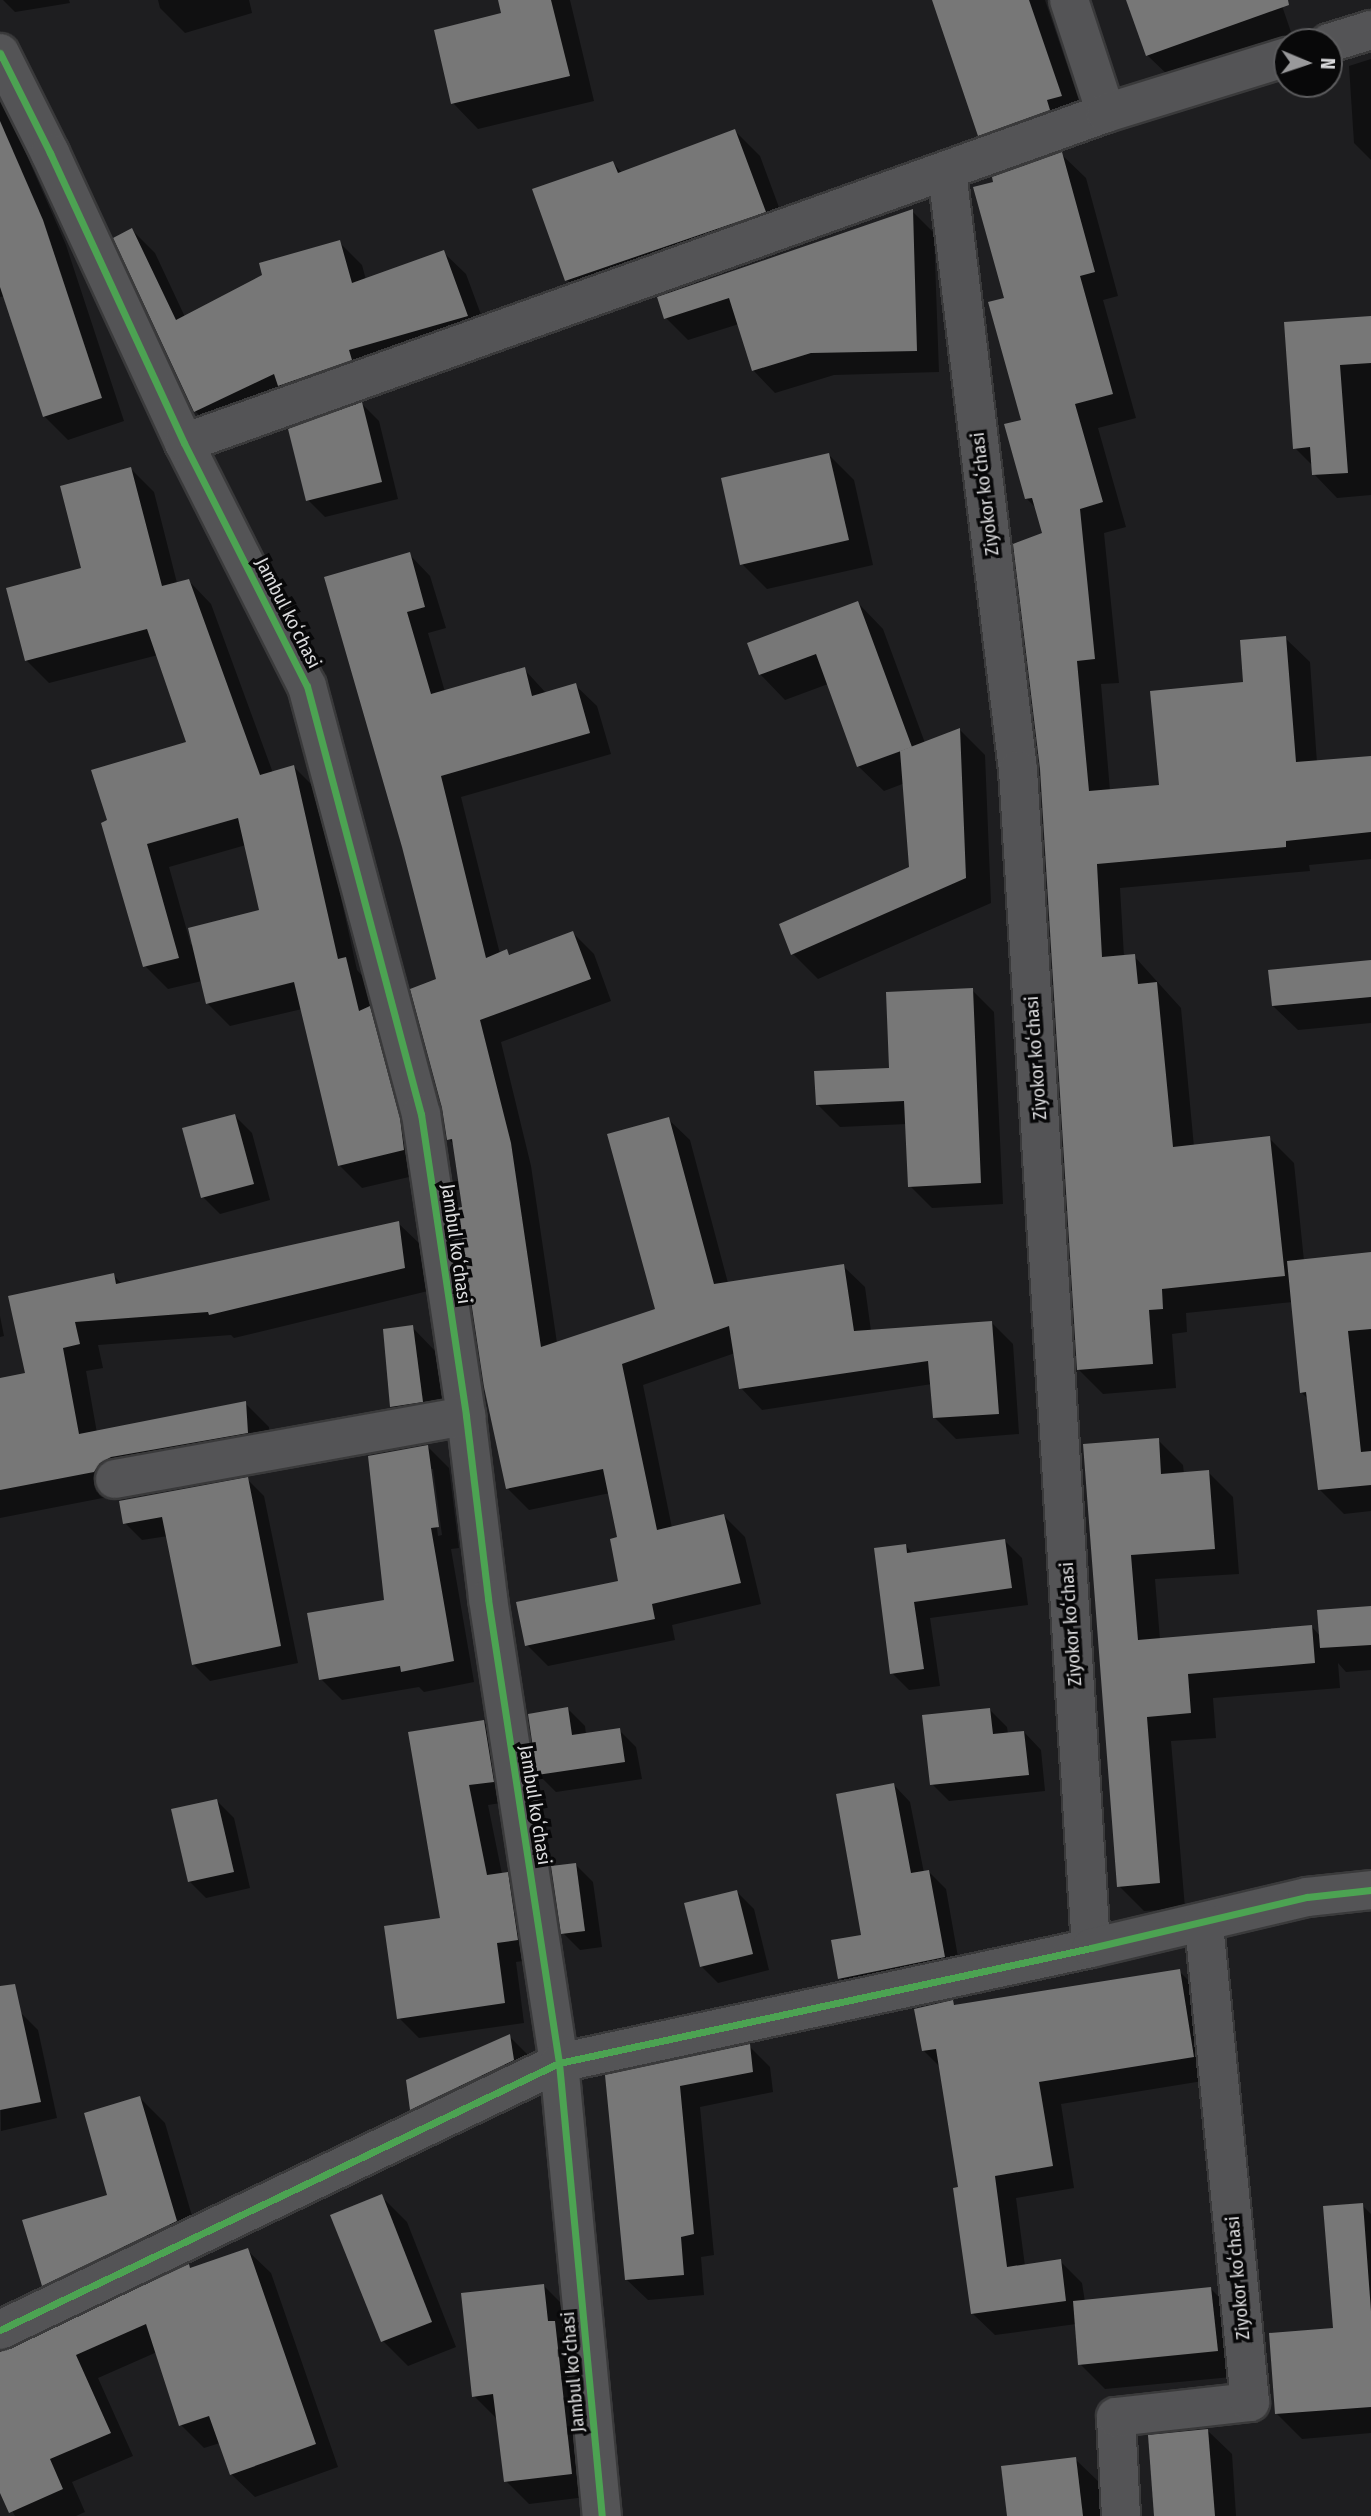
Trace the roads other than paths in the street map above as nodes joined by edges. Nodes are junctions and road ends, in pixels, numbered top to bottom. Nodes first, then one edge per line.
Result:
1 (1069, 0) edge
2 (1371, 30) edge
3 (1343, 39) edge
4 (0, 53) edge
5 (1273, 61) edge
6 (1106, 113) junction
7 (947, 171) junction
8 (184, 443) junction
9 (466, 1416) junction
10 (115, 1479) dead end
11 (1371, 1890) edge
12 (1204, 1922) junction
13 (1091, 1948) junction
14 (559, 2063) junction
15 (0, 2330) edge
16 (602, 2516) edge
17 (1121, 2516) edge

1 - 6 street
2 - 3 street
4 - 8 street, Jambul koʻchasi
5 - 6 street
6 - 7 street
7 - 8 street
7 - 13 street, Ziyokor koʻchasi
8 - 9 street, Jambul koʻchasi
9 - 10 street
9 - 14 street, Jambul koʻchasi
11 - 12 street
12 - 13 street
12 - 17 street, Ziyokor koʻchasi
13 - 14 street
14 - 15 street
14 - 16 street, Jambul koʻchasi

